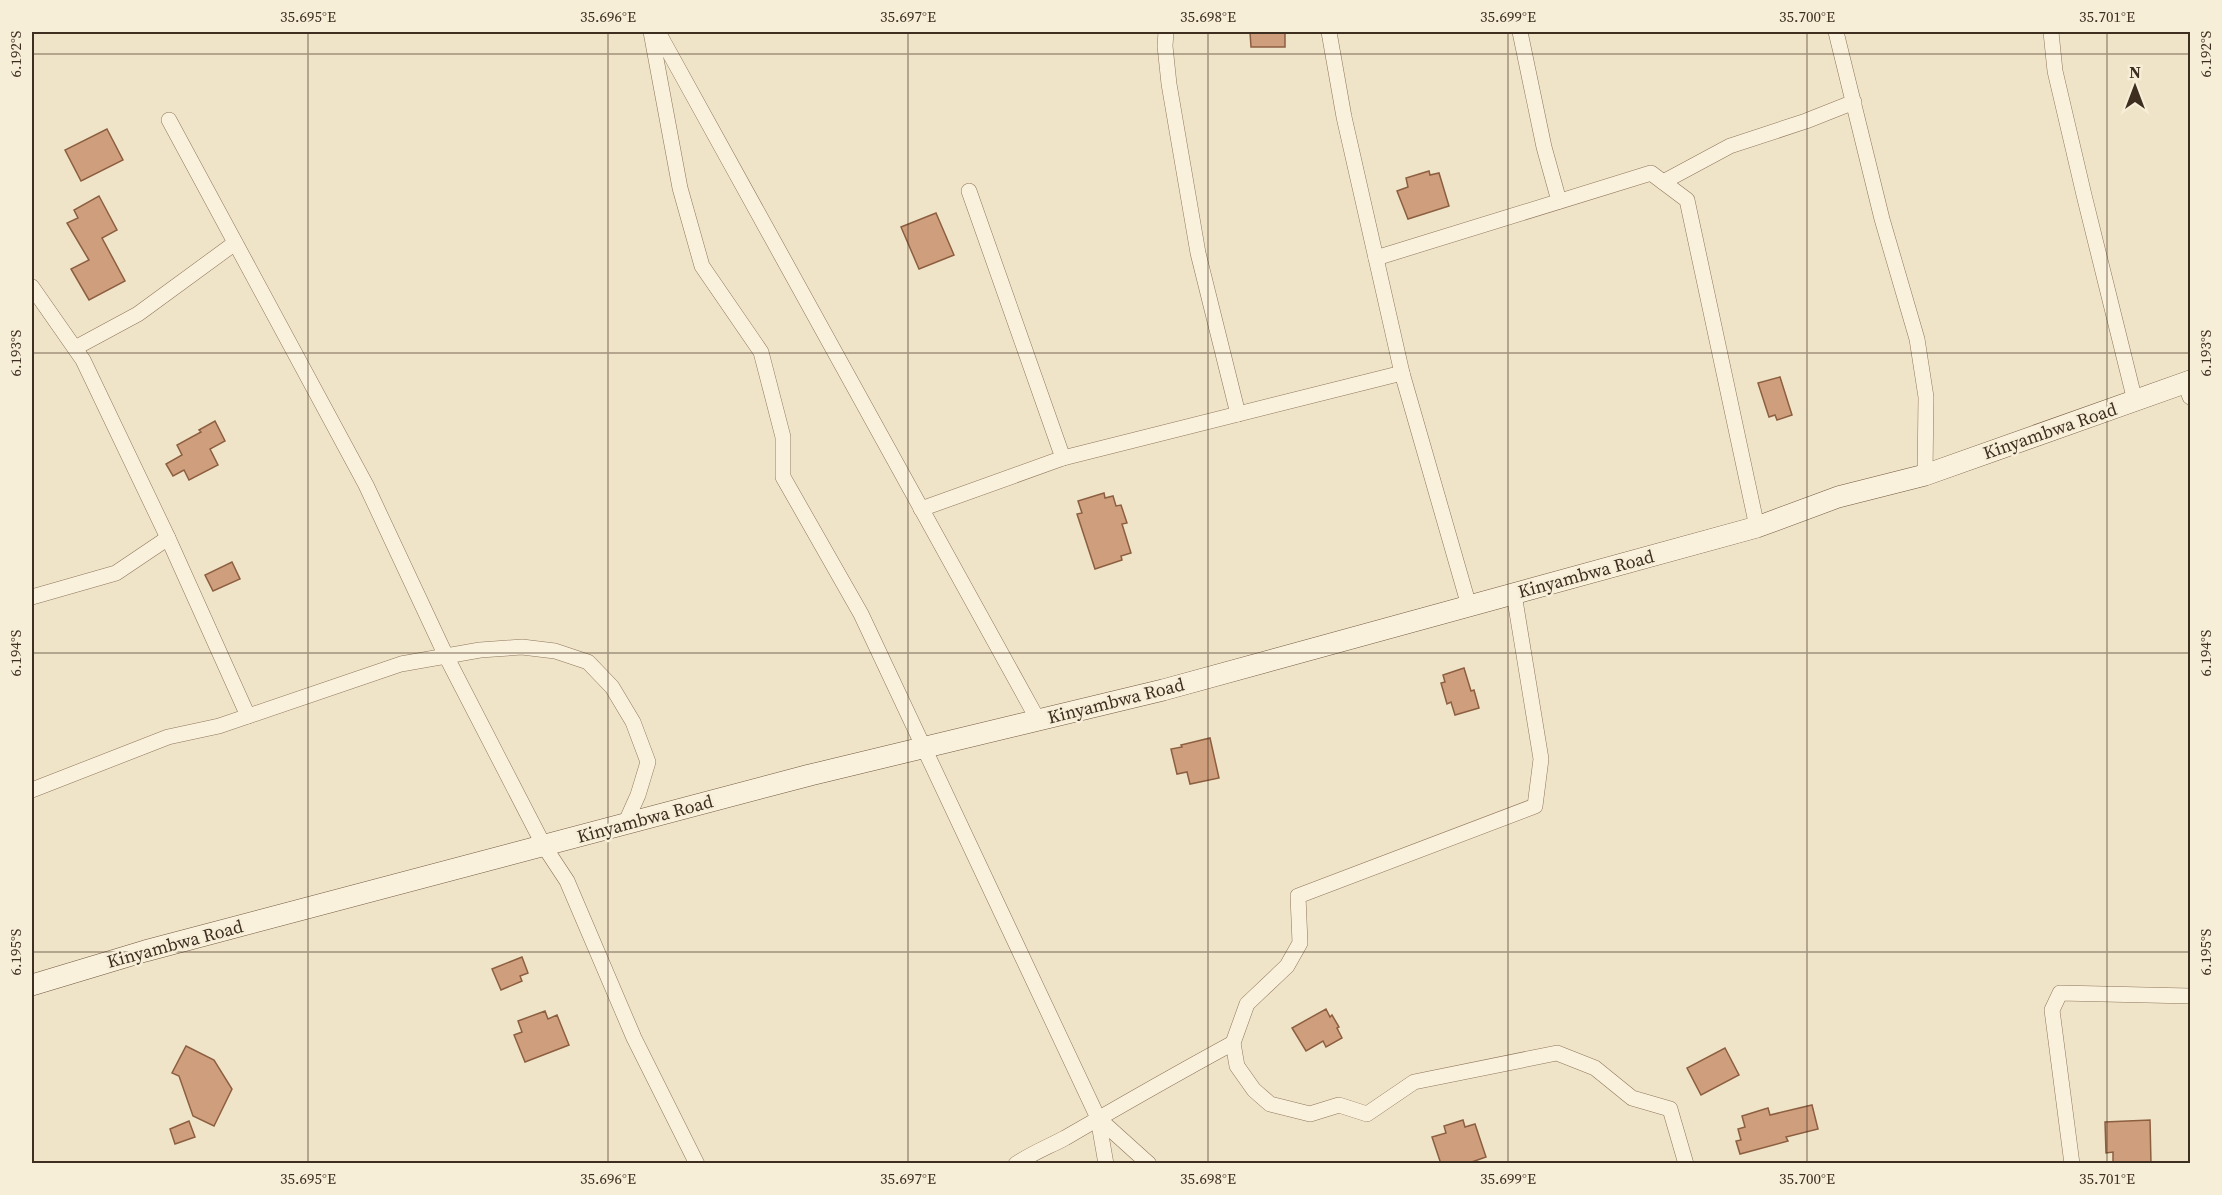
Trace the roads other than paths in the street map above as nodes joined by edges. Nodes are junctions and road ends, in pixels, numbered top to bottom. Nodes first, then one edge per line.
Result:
1 (651, 32) edge
2 (1166, 32) edge
3 (1329, 32) edge
4 (1520, 32) edge
5 (1836, 32) edge
6 (2051, 32) edge
7 (665, 35) edge
8 (1854, 102) junction
9 (169, 120) dead end
10 (1663, 182) junction
11 (969, 191) dead end
12 (1558, 201) junction
13 (236, 243) junction
14 (1376, 258) junction
15 (32, 288) edge
16 (75, 348) junction
17 (1402, 373) junction
18 (2188, 387) edge
19 (2134, 401) junction
20 (1238, 414) junction
21 (1063, 458) junction
22 (1925, 475) junction
23 (921, 509) junction
24 (1757, 527) junction
25 (168, 538) junction
26 (1514, 594) junction
27 (32, 597) edge
28 (1469, 606) junction
29 (446, 656) junction
30 (248, 716) junction
31 (1038, 720) junction
32 (924, 748) junction
33 (32, 790) edge
34 (625, 824) junction
35 (544, 846) junction
36 (32, 984) edge
37 (2190, 996) edge
38 (1233, 1043) junction
39 (1098, 1118) junction
40 (1036, 1158) edge
41 (697, 1164) edge
42 (1016, 1164) edge
43 (1106, 1164) edge
44 (1149, 1164) edge
45 (1686, 1164) edge
46 (2072, 1164) edge

1 - 32 street
2 - 20 street
3 - 14 street
4 - 12 street
5 - 8 street
6 - 19 street
7 - 23 street
8 - 10 street
8 - 22 street
9 - 13 street
10 - 12 street
10 - 24 street
11 - 21 street
12 - 14 street
13 - 16 street
13 - 29 street
14 - 17 street
15 - 16 street
16 - 25 street
17 - 20 street
17 - 28 street
18 - 19 street, Kinyambwa Road
19 - 22 street, Kinyambwa Road
20 - 21 street
21 - 23 street
22 - 24 street, Kinyambwa Road
23 - 31 street
24 - 26 street, Kinyambwa Road
25 - 27 street
25 - 30 street
26 - 28 street, Kinyambwa Road
26 - 38 street
28 - 31 street, Kinyambwa Road
29 - 30 street
29 - 34 street
29 - 35 street
30 - 33 street
31 - 32 street, Kinyambwa Road
32 - 34 street, Kinyambwa Road
32 - 39 street
34 - 35 street, Kinyambwa Road
35 - 36 street, Kinyambwa Road
35 - 41 street
37 - 46 street
38 - 39 street
38 - 45 street
39 - 40 street
39 - 43 street
39 - 44 street
40 - 42 street

